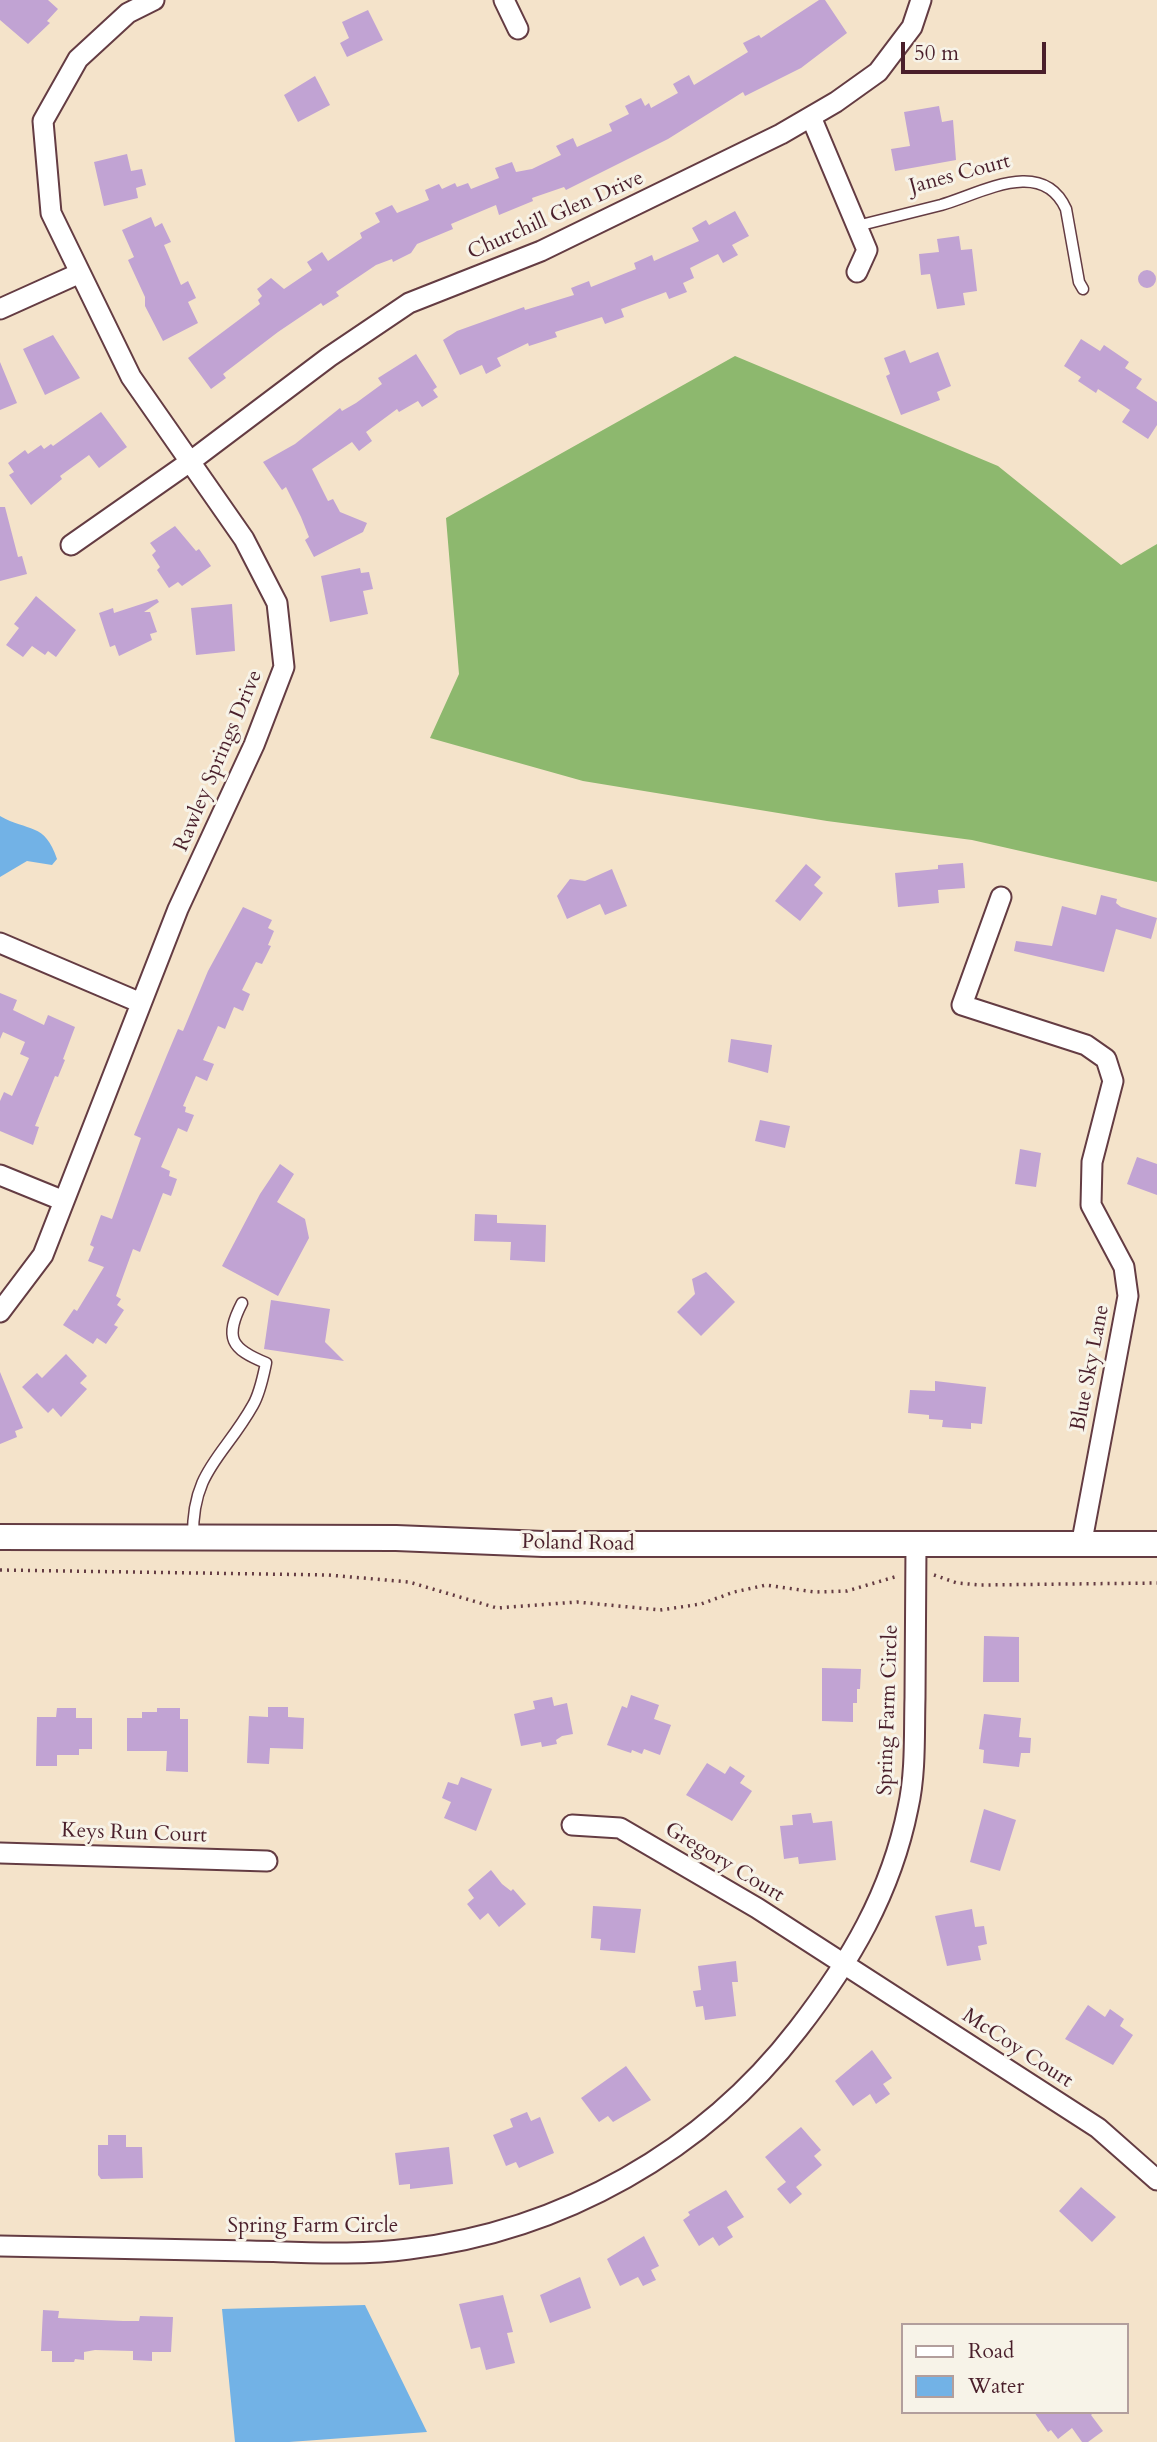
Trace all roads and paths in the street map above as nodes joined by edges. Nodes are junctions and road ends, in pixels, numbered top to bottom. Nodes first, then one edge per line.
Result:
1 (154, 0) edge
2 (504, 0) edge
3 (921, 0) edge
4 (518, 29) dead end
5 (811, 117) junction
6 (858, 226) junction
7 (857, 272) dead end
8 (80, 274) junction
9 (1083, 289) dead end
10 (0, 309) edge
11 (191, 461) junction
12 (71, 545) dead end
13 (1001, 897) dead end
14 (0, 943) edge
15 (141, 1003) junction
16 (0, 1175) edge
17 (64, 1201) junction
18 (242, 1303) dead end
19 (0, 1312) edge
20 (0, 1537) edge
21 (193, 1538) junction
22 (1157, 1544) edge
23 (916, 1545) junction
24 (1081, 1546) junction
25 (0, 1570) edge
26 (916, 1575) junction
27 (1157, 1583) edge
28 (572, 1825) dead end
29 (0, 1853) edge
30 (267, 1861) dead end
31 (844, 1964) junction
32 (1157, 2180) edge
33 (0, 2246) edge

1 - 8 street, Rawley Springs Drive
2 - 4 street
3 - 5 street, Churchill Glen Drive
5 - 6 street
5 - 11 street, Churchill Glen Drive
6 - 7 street
6 - 9 lane, Janes Court
8 - 10 street
8 - 11 street, Rawley Springs Drive
11 - 12 street, Churchill Glen Drive
11 - 15 street, Rawley Springs Drive
13 - 24 street, Blue Sky Lane
14 - 15 street
15 - 17 street, Rawley Springs Drive
16 - 17 street
17 - 19 street, Rawley Springs Drive
18 - 21 lane
20 - 21 street, Poland Road
21 - 23 street, Poland Road
22 - 24 street, Poland Road
23 - 24 street, Poland Road
23 - 26 street, Spring Farm Circle
25 - 26 path
26 - 27 path
26 - 31 street, Spring Farm Circle
28 - 31 street, Gregory Court
29 - 30 street, Keys Run Court
31 - 32 street, McCoy Court
31 - 33 street, Spring Farm Circle

